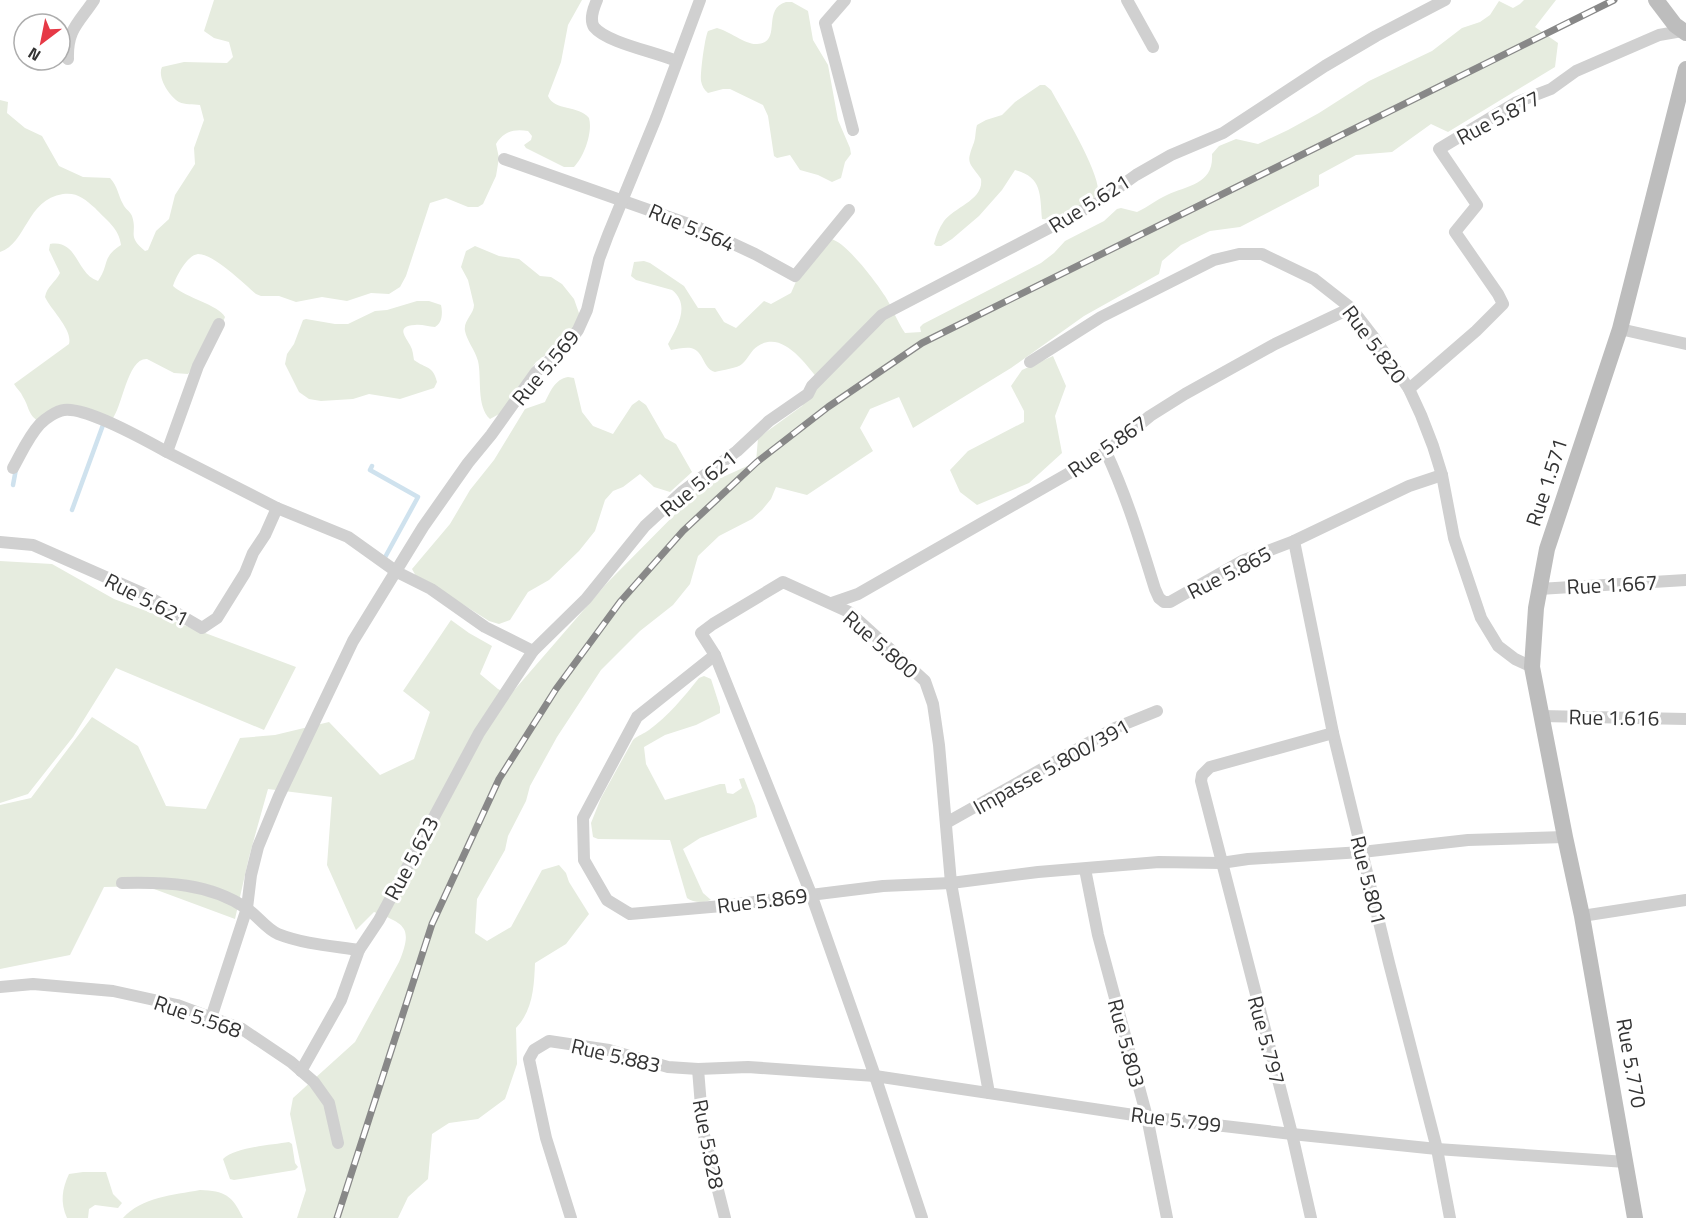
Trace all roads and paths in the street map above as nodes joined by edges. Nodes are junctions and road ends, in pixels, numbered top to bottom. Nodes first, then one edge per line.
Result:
1 (94, 0) edge
2 (597, 0) edge
3 (700, 0) edge
4 (845, 0) edge
5 (1127, 0) edge
6 (1445, 0) edge
7 (1656, 0) edge
8 (72, 30) edge
9 (1684, 32) edge
10 (1152, 47) dead end
11 (676, 61) junction
12 (1686, 69) edge
13 (853, 130) dead end
14 (504, 159) dead end
15 (622, 200) junction
16 (849, 210) dead end
17 (1351, 308) junction
18 (219, 324) dead end
19 (1620, 328) junction
20 (1686, 344) edge
21 (1030, 362) dead end
22 (1409, 389) junction
23 (167, 452) junction
24 (1106, 452) junction
25 (13, 468) dead end
26 (1442, 476) junction
27 (277, 508) junction
28 (1294, 541) junction
29 (0, 542) edge
30 (397, 572) junction
31 (1686, 580) edge
32 (1539, 589) junction
33 (832, 603) junction
34 (533, 651) junction
35 (715, 655) junction
36 (1532, 667) junction
37 (1157, 711) dead end
38 (1541, 716) junction
39 (1686, 719) edge
40 (1333, 733) junction
41 (946, 823) junction
42 (1564, 837) junction
43 (1362, 852) junction
44 (1221, 863) junction
45 (1085, 869) junction
46 (122, 883) dead end
47 (951, 883) junction
48 (811, 894) junction
49 (1686, 900) edge
50 (247, 908) junction
51 (1582, 916) junction
52 (359, 950) junction
53 (0, 987) edge
54 (211, 1018) junction
55 (698, 1069) junction
56 (301, 1071) junction
57 (875, 1076) junction
58 (989, 1093) junction
59 (1147, 1117) junction
60 (1292, 1134) junction
61 (338, 1143) dead end
62 (1437, 1149) junction
63 (1626, 1162) junction
64 (571, 1218) edge
65 (724, 1218) edge
66 (922, 1218) edge
67 (1167, 1218) edge
68 (1311, 1218) edge
69 (1450, 1218) edge
70 (1635, 1218) edge

1 - 8 street
2 - 11 street
3 - 11 street, Rue 5.569
4 - 13 street
5 - 10 street
6 - 34 street, Rue 5.621
7 - 9 main road
9 - 22 street, Rue 5.877
11 - 15 street, Rue 5.569
12 - 19 main road, Rue 1.571
14 - 15 street, Rue 5.564
15 - 16 street, Rue 5.564
15 - 30 street, Rue 5.569
17 - 21 street, Rue 5.820
17 - 22 street, Rue 5.820
17 - 24 street, Rue 5.867
18 - 23 street
19 - 20 street
19 - 32 main road, Rue 1.571
22 - 26 street, Rue 5.820
23 - 25 street
23 - 27 street
24 - 28 street, Rue 5.865
24 - 33 street, Rue 5.867
26 - 28 street, Rue 5.865
26 - 36 street, Rue 5.820
27 - 29 street, Rue 5.621
27 - 30 street
28 - 40 street, Rue 5.801
30 - 34 street
30 - 50 street, Rue 5.569
31 - 32 street, Rue 1.667
32 - 36 main road, Rue 1.571
33 - 35 street, Rue 5.800
33 - 41 street, Rue 5.800
34 - 52 street, Rue 5.623
35 - 48 street, Rue 5.800
35 - 48 street, Rue 5.869
36 - 38 main road, Rue 1.571
37 - 41 street, Impasse 5.800/391
38 - 39 street, Rue 1.616
38 - 42 main road, Rue 1.571
40 - 43 street, Rue 5.801
40 - 44 street, Rue 5.797
41 - 47 street, Rue 5.800
42 - 43 street
42 - 51 main road, Rue 1.571
43 - 44 street
43 - 62 street, Rue 5.801
44 - 45 street, Rue 5.869
44 - 60 street, Rue 5.797
45 - 47 street, Rue 5.869
45 - 59 street, Rue 5.803
46 - 50 street
47 - 48 street, Rue 5.869
47 - 58 street, Rue 5.800
48 - 57 street, Rue 5.800
49 - 51 street
50 - 52 street
50 - 54 street, Rue 5.569
51 - 63 main road, Rue 5.770
52 - 56 street, Rue 5.623
53 - 54 street, Rue 5.568
54 - 56 street, Rue 5.568
55 - 57 street, Rue 5.883
55 - 64 street, Rue 5.883
55 - 65 street, Rue 5.828
56 - 61 street, Rue 5.568
57 - 58 street, Rue 5.799
57 - 66 street
58 - 59 street, Rue 5.799
59 - 60 street, Rue 5.799
59 - 67 street, Rue 5.803
60 - 62 street, Rue 5.799
60 - 68 street, Rue 5.797
62 - 63 street, Rue 5.799
62 - 69 street, Rue 5.801
63 - 70 main road, Rue 5.770

